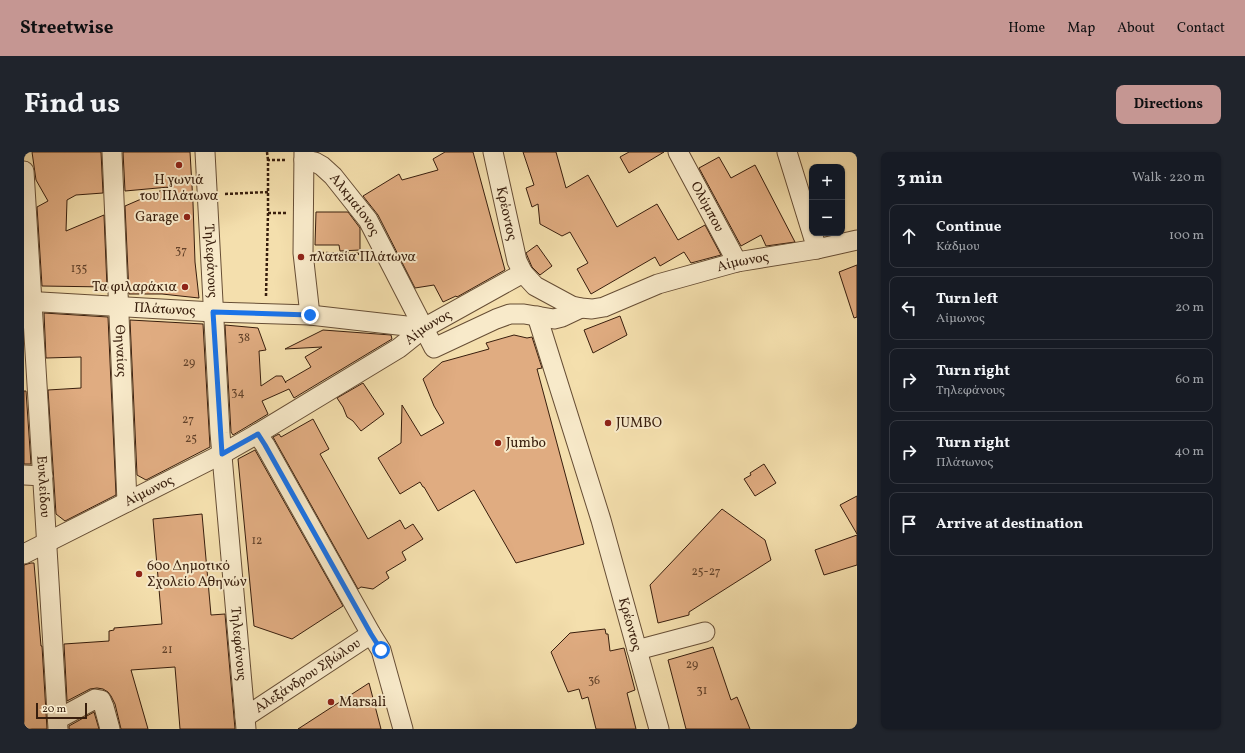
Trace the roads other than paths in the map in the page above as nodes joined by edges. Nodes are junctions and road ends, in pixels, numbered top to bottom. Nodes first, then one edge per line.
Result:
1 (112, 152) edge
2 (205, 152) edge
3 (493, 152) edge
4 (678, 152) edge
5 (787, 152) edge
6 (304, 156) edge
7 (24, 171) edge
8 (857, 240) edge
9 (817, 249) junction
10 (737, 262) junction
11 (524, 273) junction
12 (28, 301) edge
13 (118, 306) junction
14 (581, 308) junction
15 (213, 312) junction
16 (310, 315) junction
17 (537, 316) junction
18 (424, 328) junction
19 (258, 434) junction
20 (222, 454) junction
21 (24, 475) edge
22 (43, 476) junction
23 (127, 502) junction
24 (47, 542) junction
25 (24, 554) edge
26 (705, 632) dead end
27 (371, 634) junction
28 (637, 650) junction
29 (245, 723) edge
30 (58, 724) edge
31 (110, 729) edge
32 (403, 729) edge
33 (659, 729) edge

1 - 13 street, Θηναίας
2 - 15 street, Τηλεφάνους
3 - 11 street, Κρέοντος
4 - 10 street, Ολύμπου
5 - 9 street
6 - 16 street
6 - 18 street, Αλκμαίονος
7 - 12 street, Ευκλείδου
8 - 9 street, Αίμωνος
9 - 10 street, Αίμωνος
10 - 14 street, Αίμωνος
11 - 14 street, Αίμωνος
11 - 18 street, Αίμωνος
12 - 13 street, Πλάτωνος
12 - 22 street, Ευκλείδου
13 - 15 street, Πλάτωνος
13 - 23 street, Θηναίας
14 - 17 street
15 - 16 street, Πλάτωνος
15 - 20 street, Τηλεφάνους
16 - 18 street, Πλάτωνος
17 - 18 street, Αλκμαίονος
17 - 28 street, Κρέοντος
18 - 19 street, Αίμωνος
19 - 20 street, Αίμωνος
19 - 27 street
20 - 23 street, Αίμωνος
20 - 29 street, Τηλεφάνους
21 - 22 street
22 - 24 street, Ευκλείδου
23 - 24 street, Αίμωνος
24 - 25 street, Αίμωνος
24 - 30 street, Ευκλείδου
26 - 28 street
27 - 29 street, Αλεξάνδρου Σβώλου
27 - 32 street
28 - 33 street, Κρέοντος
30 - 31 street

